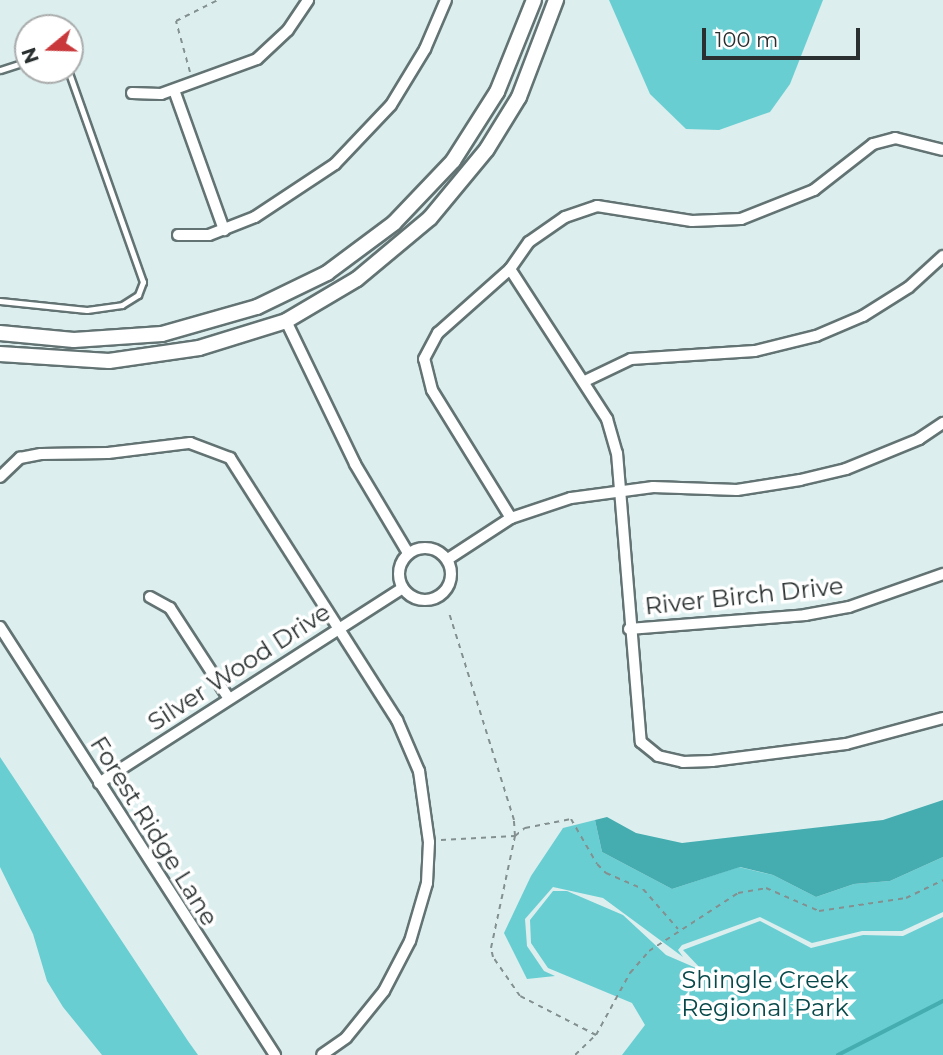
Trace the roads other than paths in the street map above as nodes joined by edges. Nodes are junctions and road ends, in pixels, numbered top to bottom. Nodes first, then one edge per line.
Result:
1 (308, 0) edge
2 (446, 0) edge
3 (534, 0) edge
4 (556, 0) edge
5 (73, 84) edge
6 (174, 90) junction
7 (132, 93) dead end
8 (943, 150) edge
9 (224, 230) junction
10 (178, 235) dead end
11 (943, 256) edge
12 (510, 269) junction
13 (275, 299) junction
14 (0, 301) edge
15 (286, 321) junction
16 (0, 333) edge
17 (0, 354) edge
18 (585, 381) junction
19 (943, 423) edge
20 (0, 477) edge
21 (619, 490) junction
22 (511, 518) junction
23 (408, 553) junction
24 (447, 559) junction
25 (943, 574) edge
26 (403, 588) junction
27 (150, 597) dead end
28 (0, 627) edge
29 (338, 628) junction
30 (629, 629) junction
31 (229, 699) junction
32 (943, 718) edge
33 (99, 783) junction
34 (275, 1055) edge
35 (322, 1055) edge

1 - 6 street
2 - 9 street
3 - 13 street
4 - 15 street
5 - 14 lane
6 - 7 street
6 - 9 street
8 - 12 street
9 - 10 street
11 - 18 street
12 - 18 street
12 - 22 street
13 - 15 street
13 - 16 street
15 - 17 street
15 - 23 street
18 - 21 street
19 - 21 street
20 - 29 street
21 - 22 street
21 - 30 street
22 - 24 street
23 - 24 street
23 - 26 street
24 - 26 street
25 - 30 street, River Birch Drive
26 - 29 street, Silver Wood Drive
27 - 31 street
28 - 33 street, Forest Ridge Lane
29 - 31 street, Silver Wood Drive
29 - 35 street
30 - 32 street
31 - 33 street, Silver Wood Drive
33 - 34 street, Forest Ridge Lane

